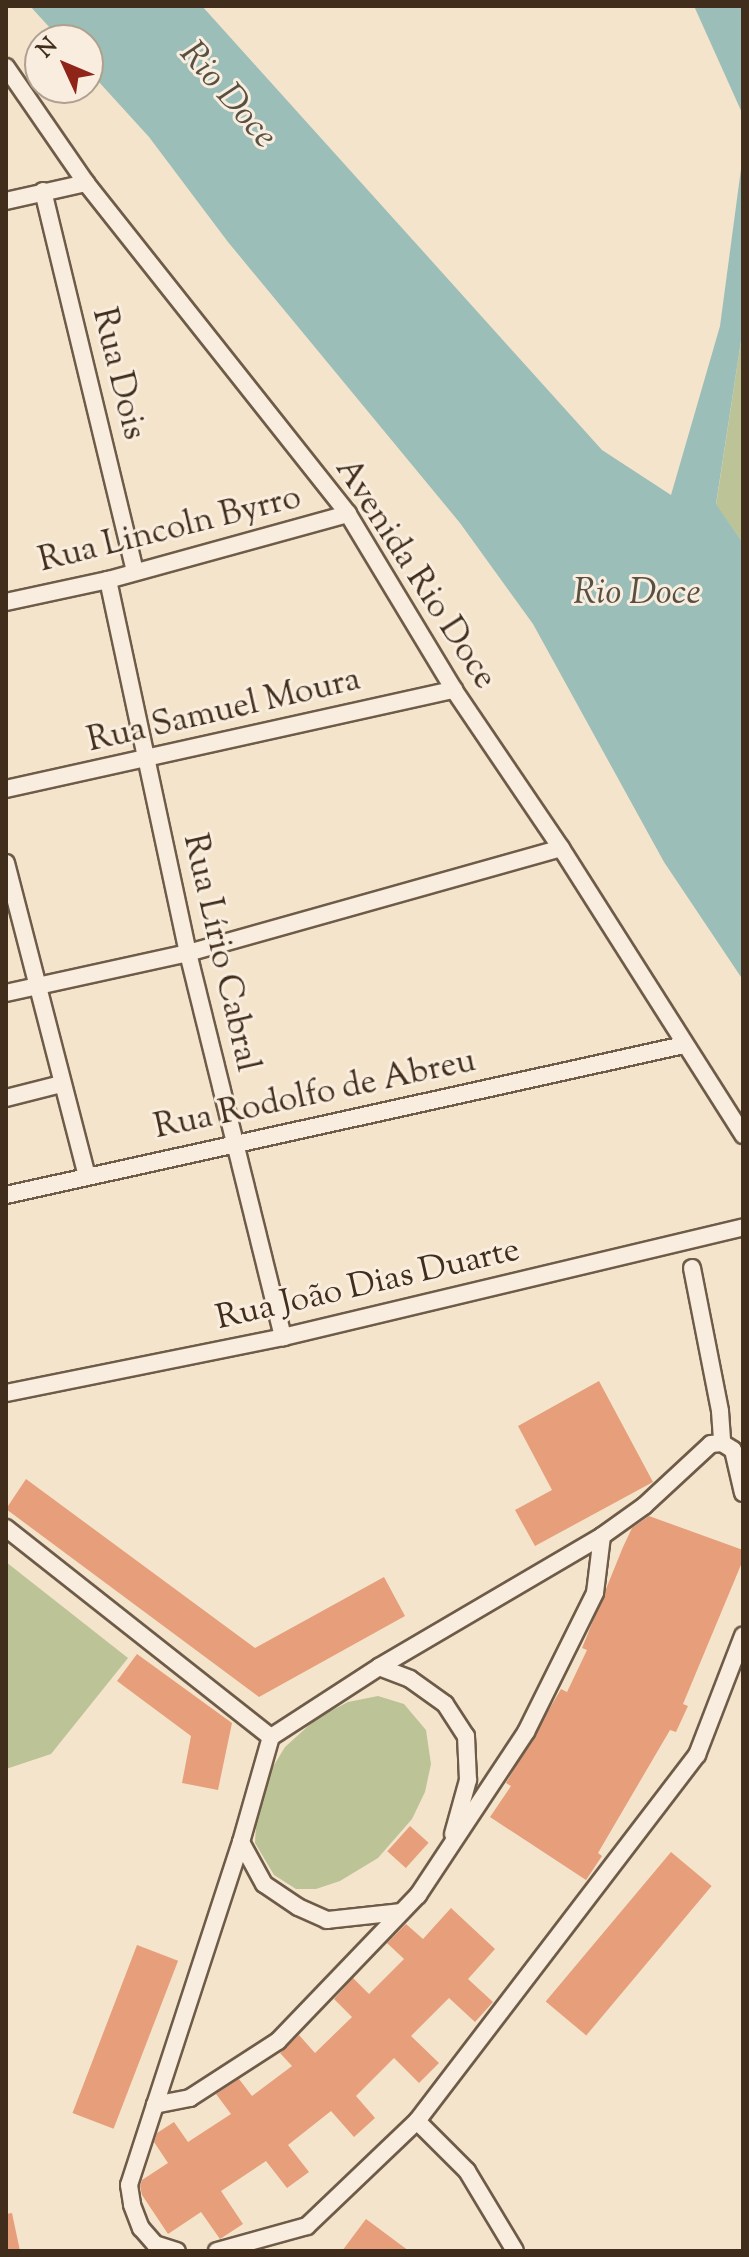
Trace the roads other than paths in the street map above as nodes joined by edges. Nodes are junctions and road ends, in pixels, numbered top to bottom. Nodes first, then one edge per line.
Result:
1 (6, 67) edge
2 (86, 183) junction
3 (43, 191) junction
4 (6, 201) edge
5 (348, 514) junction
6 (135, 571) junction
7 (108, 580) junction
8 (6, 602) edge
9 (454, 690) junction
10 (144, 760) junction
11 (6, 789) edge
12 (561, 848) junction
13 (6, 863) edge
14 (188, 953) junction
15 (38, 986) junction
16 (6, 993) edge
17 (684, 1045) junction
18 (61, 1084) junction
19 (6, 1098) edge
20 (743, 1135) edge
21 (235, 1143) junction
22 (87, 1177) junction
23 (6, 1195) edge
24 (743, 1227) edge
25 (692, 1268) dead end
26 (283, 1337) junction
27 (6, 1393) edge
28 (722, 1443) junction
29 (743, 1493) edge
30 (6, 1528) edge
31 (602, 1536) junction
32 (743, 1636) edge
33 (379, 1667) junction
34 (271, 1737) junction
35 (241, 1842) junction
36 (449, 1847) junction
37 (401, 1912) junction
38 (155, 2105) junction
39 (417, 2121) junction
40 (177, 2251) edge
41 (217, 2251) edge
42 (515, 2251) edge

1 - 2 street, Avenida Rio Doce
2 - 3 street
2 - 5 street, Avenida Rio Doce
3 - 4 street
3 - 6 street, Rua Dois
5 - 6 street, Rua Lincoln Byrro
5 - 9 street, Avenida Rio Doce
6 - 7 street, Rua Lincoln Byrro
7 - 8 street, Rua Lincoln Byrro
7 - 10 street, Rua Lírio Cabral
9 - 10 street, Rua Samuel Moura
9 - 12 street, Avenida Rio Doce
10 - 11 street, Rua Samuel Moura
10 - 14 street, Rua Lírio Cabral
12 - 14 street
12 - 17 street, Avenida Rio Doce
13 - 15 street
14 - 15 street
14 - 21 street, Rua Lírio Cabral
15 - 16 street
15 - 18 street
17 - 20 street, Avenida Rio Doce
17 - 21 street, Rua Rodolfo de Abreu
18 - 19 street
18 - 22 street
21 - 22 street, Rua Rodolfo de Abreu
21 - 26 street, Rua Lírio Cabral
22 - 23 street, Rua Rodolfo de Abreu
24 - 26 street, Rua João Dias Duarte
25 - 28 street
26 - 27 street, Rua João Dias Duarte
28 - 29 street
28 - 31 street
30 - 34 street
31 - 33 street
31 - 36 street
32 - 39 street
33 - 34 street
33 - 36 street
34 - 35 street
35 - 37 street
35 - 38 street
36 - 37 street
37 - 38 street
38 - 40 street
39 - 41 street
39 - 42 street

